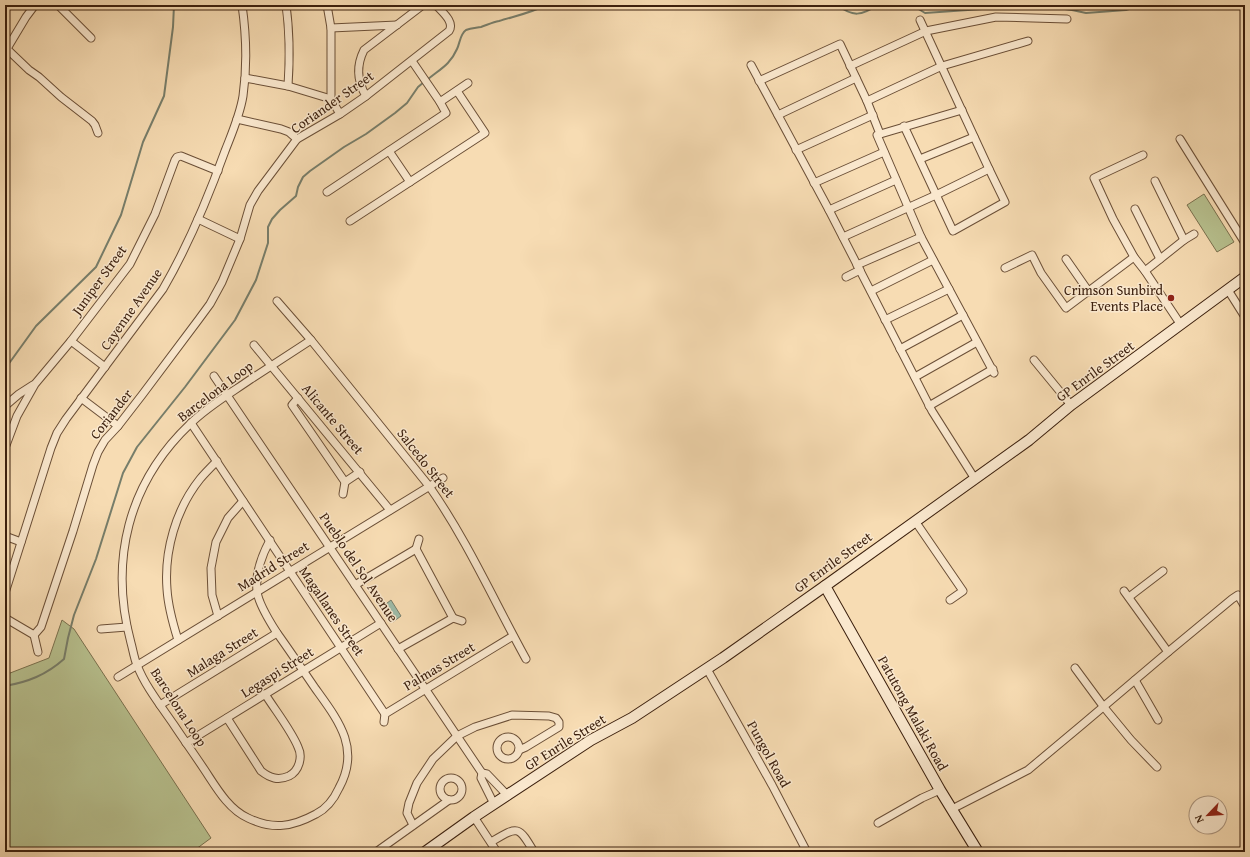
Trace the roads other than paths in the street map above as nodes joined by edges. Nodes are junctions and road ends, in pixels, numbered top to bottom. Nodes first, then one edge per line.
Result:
1 (35, 5) edge
2 (58, 5) edge
3 (242, 5) edge
4 (286, 5) edge
5 (326, 5) edge
6 (423, 5) edge
7 (436, 5) edge
8 (1067, 19) dead end
9 (920, 20) dead end
10 (397, 25) junction
11 (331, 28) junction
12 (926, 31) junction
13 (91, 38) dead end
14 (1028, 41) dead end
15 (6, 51) edge
16 (412, 61) junction
17 (751, 65) dead end
18 (850, 66) junction
19 (942, 66) junction
20 (245, 78) junction
21 (856, 78) junction
22 (759, 81) junction
23 (468, 83) dead end
24 (288, 86) junction
25 (457, 91) junction
26 (366, 96) junction
27 (331, 99) junction
28 (867, 101) junction
29 (440, 102) junction
30 (962, 110) junction
31 (340, 114) junction
32 (778, 115) junction
33 (873, 115) junction
34 (237, 119) junction
35 (904, 126) junction
36 (98, 133) dead end
37 (880, 134) junction
38 (974, 137) junction
39 (298, 139) junction
40 (1180, 139) dead end
41 (796, 150) junction
42 (389, 151) junction
43 (884, 152) junction
44 (1143, 155) dead end
45 (920, 159) junction
46 (989, 169) junction
47 (218, 171) junction
48 (896, 180) junction
49 (1155, 181) dead end
50 (410, 182) junction
51 (814, 183) junction
52 (327, 192) dead end
53 (936, 195) junction
54 (908, 208) junction
55 (1135, 209) dead end
56 (829, 210) junction
57 (198, 219) junction
58 (350, 222) dead end
59 (1194, 234) dead end
60 (843, 237) junction
61 (921, 237) junction
62 (240, 239) junction
63 (1184, 240) junction
64 (1245, 243) edge
65 (1134, 257) junction
66 (1066, 259) dead end
67 (1160, 259) junction
68 (933, 260) junction
69 (858, 267) junction
70 (1006, 268) dead end
71 (1145, 271) junction
72 (846, 277) dead end
73 (1245, 277) edge
74 (948, 289) junction
75 (1228, 290) junction
76 (871, 291) junction
77 (1089, 292) junction
78 (277, 301) dead end
79 (963, 315) junction
80 (1245, 317) edge
81 (885, 320) junction
82 (1181, 325) junction
83 (310, 340) junction
84 (71, 341) junction
85 (977, 342) junction
86 (254, 345) dead end
87 (900, 348) junction
88 (1034, 360) dead end
89 (272, 366) junction
90 (105, 367) junction
91 (214, 376) dead end
92 (915, 377) junction
93 (35, 384) junction
94 (227, 395) junction
95 (81, 398) junction
96 (298, 398) junction
97 (1071, 405) junction
98 (5, 406) edge
99 (929, 406) junction
100 (191, 423) junction
101 (118, 426) junction
102 (5, 448) edge
103 (217, 461) junction
104 (360, 472) junction
105 (443, 478) dead end
106 (975, 478) junction
107 (345, 482) junction
108 (429, 486) junction
109 (343, 494) dead end
110 (243, 501) junction
111 (390, 510) junction
112 (915, 521) junction
113 (5, 536) edge
114 (419, 539) dead end
115 (270, 540) junction
116 (21, 542) junction
117 (329, 547) junction
118 (416, 549) junction
119 (290, 571) junction
120 (1162, 571) dead end
121 (355, 585) junction
122 (825, 586) junction
123 (1245, 591) edge
124 (257, 592) junction
125 (5, 593) edge
126 (1238, 596) junction
127 (950, 600) dead end
128 (1245, 607) edge
129 (218, 616) junction
130 (5, 618) edge
131 (453, 618) junction
132 (462, 621) dead end
133 (381, 623) junction
134 (127, 627) junction
135 (101, 629) dead end
136 (277, 633) junction
137 (34, 635) junction
138 (513, 636) junction
139 (178, 640) junction
140 (342, 647) junction
141 (398, 649) junction
142 (38, 652) dead end
143 (1168, 652) junction
144 (526, 659) dead end
145 (137, 665) junction
146 (1076, 668) dead end
147 (707, 669) junction
148 (303, 671) junction
149 (118, 677) dead end
150 (1135, 680) junction
151 (425, 689) junction
152 (265, 694) junction
153 (160, 705) junction
154 (1103, 706) junction
155 (386, 714) junction
156 (227, 718) junction
157 (1158, 720) dead end
158 (384, 722) dead end
159 (457, 736) junction
160 (186, 743) junction
161 (519, 750) dead end
162 (1157, 767) dead end
163 (482, 773) junction
164 (940, 790) junction
165 (508, 796) junction
166 (449, 800) dead end
167 (494, 804) junction
168 (952, 809) junction
169 (474, 817) junction
170 (878, 823) dead end
171 (413, 825) junction
172 (491, 842) junction
173 (376, 852) edge
174 (425, 852) edge
175 (497, 852) edge
176 (534, 852) edge
177 (807, 852) edge
178 (978, 852) edge

1 - 15 street
2 - 13 street
3 - 20 street, Cayenne Avenue
4 - 24 street
5 - 11 street
6 - 10 street
7 - 16 street, Coriander Street
8 - 12 street
9 - 12 street
10 - 11 street
10 - 26 street
11 - 27 street
12 - 18 street
12 - 19 street
14 - 19 street
15 - 36 street
16 - 26 street, Coriander Street
16 - 29 street
17 - 22 street
18 - 21 street
18 - 22 street
19 - 28 street
19 - 30 street
20 - 24 street
20 - 34 street, Cayenne Avenue
21 - 28 street
21 - 32 street
22 - 32 street
23 - 25 street
24 - 27 street
25 - 29 street
25 - 50 street
26 - 31 street, Coriander Street
27 - 31 street
28 - 33 street
29 - 42 street
30 - 35 street
30 - 38 street
31 - 39 street, Coriander Street
32 - 41 street
33 - 37 street
33 - 41 street
34 - 39 street
34 - 47 street, Cayenne Avenue
35 - 37 street
35 - 45 street
37 - 43 street
38 - 45 street
38 - 46 street
39 - 62 street, Coriander Street
40 - 64 street
41 - 51 street
42 - 50 street
42 - 52 street
43 - 48 street
43 - 51 street
44 - 65 street
45 - 53 street
46 - 53 street
46 - 53 street
47 - 57 street, Cayenne Avenue
47 - 84 street, Juniper Street
48 - 54 street
48 - 56 street
49 - 63 street
50 - 58 street
51 - 56 street
53 - 54 street
54 - 60 street
54 - 61 street
55 - 67 street
56 - 60 street
57 - 62 street
57 - 90 street, Cayenne Avenue
59 - 63 street
60 - 69 street
61 - 68 street
61 - 69 street
62 - 101 street, Coriander
63 - 67 street
65 - 71 street
65 - 77 street
66 - 77 street
67 - 71 street
68 - 74 street
68 - 76 street
69 - 72 street
69 - 76 street
70 - 77 street
71 - 82 street
73 - 75 street, GP Enrile Street
74 - 79 street
74 - 81 street
75 - 80 street
75 - 82 street, GP Enrile Street
76 - 81 street
78 - 83 street, Salcedo Street
79 - 85 street
79 - 87 street
81 - 87 street
82 - 97 street, GP Enrile Street
83 - 89 street, Barcelona Loop
83 - 108 street, Salcedo Street
84 - 90 street
84 - 93 street, Juniper Street
85 - 92 street
85 - 99 street
86 - 89 street, Alicante Street
87 - 92 street
88 - 97 street
89 - 94 street, Barcelona Loop
89 - 96 street, Alicante Street
90 - 95 street, Cayenne Avenue
91 - 94 street, Pueblo del Sol Avenue
92 - 99 street
93 - 98 street
93 - 102 street, Juniper Street
94 - 100 street, Barcelona Loop
94 - 117 street, Pueblo del Sol Avenue
95 - 101 street
95 - 116 street, Cayenne Avenue
96 - 104 street, Alicante Street
96 - 107 street
97 - 106 street, GP Enrile Street
99 - 106 street
100 - 103 street, Magallanes Street
100 - 134 street, Barcelona Loop
101 - 137 street, Coriander
103 - 110 street, Magallanes Street
103 - 139 street
104 - 107 street
104 - 111 street, Alicante Street
105 - 108 street, Madrid Street
106 - 112 street, GP Enrile Street
107 - 109 street
108 - 111 street, Madrid Street
108 - 138 street, Salcedo Street
110 - 115 street, Magallanes Street
110 - 129 street
111 - 117 street, Madrid Street
112 - 122 street, GP Enrile Street
112 - 127 street
113 - 116 street
114 - 118 street
115 - 119 street, Magallanes Street
115 - 124 street
116 - 125 street, Cayenne Avenue
117 - 119 street, Madrid Street
117 - 121 street, Pueblo del Sol Avenue
118 - 121 street
118 - 131 street
119 - 124 street, Madrid Street
119 - 140 street, Magallanes Street
120 - 143 street
121 - 133 street, Pueblo del Sol Avenue
122 - 147 street, GP Enrile Street
122 - 164 street, Patutong Malaki Road
123 - 126 street
124 - 129 street, Madrid Street
124 - 136 street, Barcelona Loop
126 - 128 street
126 - 143 street
129 - 139 street, Madrid Street
130 - 137 street
131 - 132 street
131 - 141 street
133 - 140 street, Legaspi Street
133 - 141 street, Pueblo del Sol Avenue
134 - 135 street
134 - 145 street, Barcelona Loop
136 - 148 street, Barcelona Loop
136 - 153 street, Malaga Street
137 - 142 street
138 - 144 street, Salcedo Street
138 - 151 street, Palmas Street
139 - 145 street, Madrid Street
140 - 148 street, Legaspi Street
140 - 155 street, Magallanes Street
141 - 151 street, Pueblo del Sol Avenue
143 - 150 street
145 - 149 street, Madrid Street
145 - 153 street, Barcelona Loop
146 - 154 street
147 - 165 street, GP Enrile Street
147 - 177 street, Pungol Road
148 - 152 street, Legaspi Street
148 - 160 street, Barcelona Loop
150 - 154 street
150 - 157 street
151 - 155 street, Palmas Street
151 - 159 street, Pueblo del Sol Avenue
152 - 156 street, Legaspi Street
152 - 156 street
153 - 160 street, Barcelona Loop
154 - 162 street
154 - 168 street
155 - 158 street
156 - 160 street, Legaspi Street
159 - 161 street
159 - 163 street, Pueblo del Sol Avenue
159 - 171 street
163 - 165 street, Pueblo del Sol Avenue
163 - 167 street, Pueblo del Sol Avenue
164 - 168 street, Patutong Malaki Road
164 - 170 street
165 - 167 street, GP Enrile Street
166 - 171 street
167 - 169 street, GP Enrile Street
168 - 178 street, Patutong Malaki Road
169 - 172 street
169 - 174 street, GP Enrile Street
171 - 173 street
172 - 175 street
172 - 176 street

